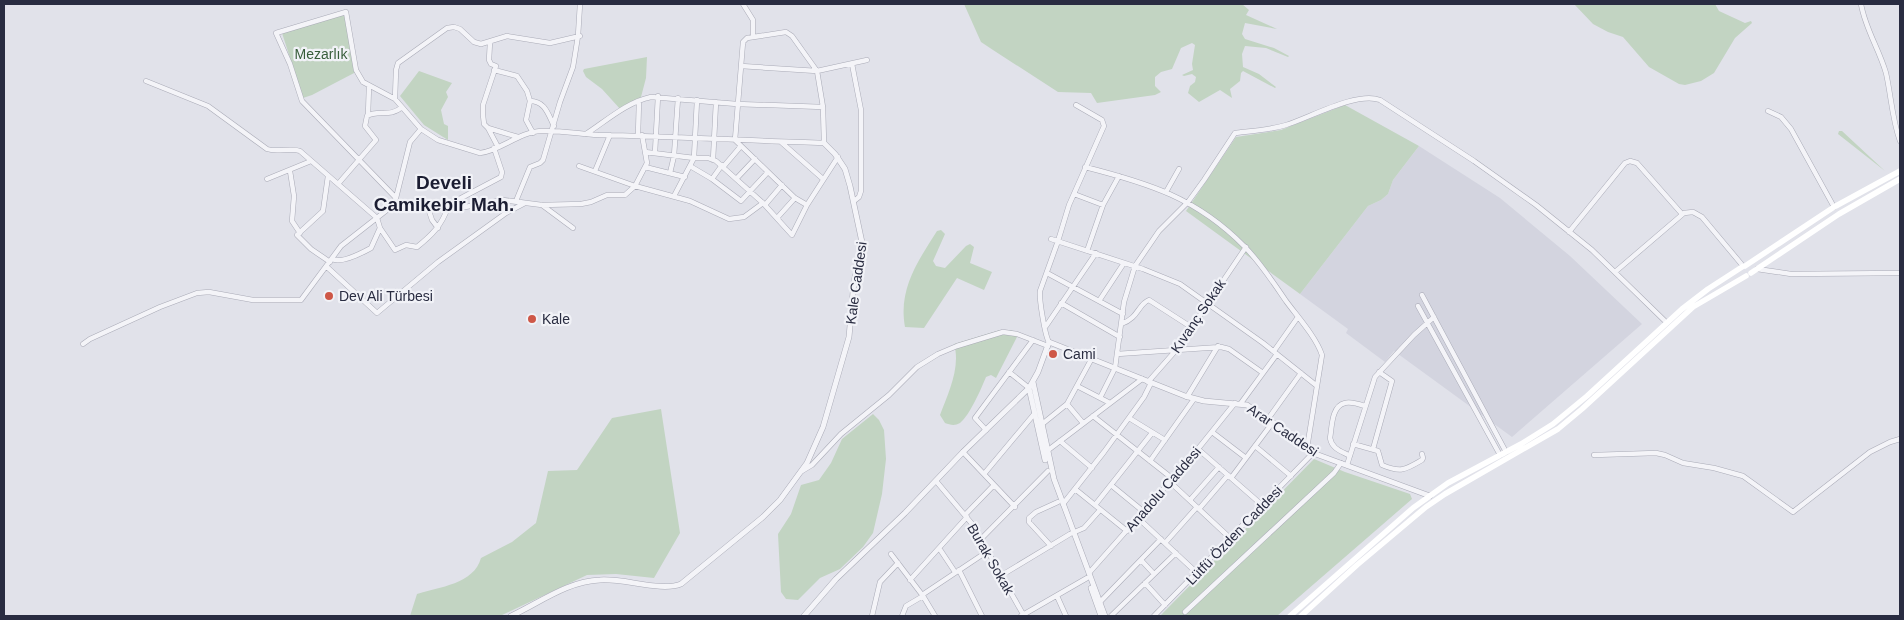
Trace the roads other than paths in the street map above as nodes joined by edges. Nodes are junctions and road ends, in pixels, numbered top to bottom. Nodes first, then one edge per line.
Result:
1 (580, 4) edge
2 (742, 4) edge
3 (1861, 4) edge
4 (579, 36) junction
5 (753, 37) junction
6 (490, 42) junction
7 (868, 60) dead end
8 (852, 64) junction
9 (740, 66) junction
10 (494, 70) junction
11 (817, 71) junction
12 (146, 81) dead end
13 (369, 86) junction
14 (658, 96) junction
15 (678, 98) junction
16 (395, 99) junction
17 (697, 100) junction
18 (530, 101) junction
19 (639, 101) junction
20 (716, 102) junction
21 (738, 104) junction
22 (1076, 105) dead end
23 (402, 107) junction
24 (823, 107) junction
25 (1768, 111) dead end
26 (368, 115) junction
27 (554, 126) junction
28 (488, 128) junction
29 (422, 129) junction
30 (552, 132) junction
31 (533, 133) junction
32 (586, 134) junction
33 (610, 135) junction
34 (640, 135) junction
35 (656, 136) junction
36 (676, 136) junction
37 (518, 137) junction
38 (695, 137) junction
39 (715, 138) junction
40 (736, 140) junction
41 (1900, 141) edge
42 (781, 142) junction
43 (824, 143) junction
44 (741, 146) junction
45 (496, 147) junction
46 (646, 152) junction
47 (655, 153) junction
48 (674, 156) junction
49 (838, 157) junction
50 (694, 158) junction
51 (358, 159) junction
52 (755, 159) junction
53 (714, 160) junction
54 (311, 161) junction
55 (723, 165) junction
56 (579, 166) dead end
57 (690, 166) junction
58 (645, 167) junction
59 (1085, 168) junction
60 (1179, 169) dead end
61 (290, 170) junction
62 (595, 171) junction
63 (1900, 171) edge
64 (768, 172) junction
65 (670, 173) junction
66 (328, 176) junction
67 (1119, 176) junction
68 (685, 177) junction
69 (736, 178) junction
70 (267, 179) dead end
71 (712, 179) junction
72 (823, 179) junction
73 (1900, 179) edge
74 (338, 184) junction
75 (782, 185) junction
76 (635, 186) junction
77 (751, 192) junction
78 (1166, 192) junction
79 (1074, 194) junction
80 (674, 196) junction
81 (396, 198) junction
82 (795, 198) junction
83 (516, 200) junction
84 (854, 201) junction
85 (1188, 202) junction
86 (525, 203) junction
87 (764, 204) junction
88 (542, 205) junction
89 (807, 205) junction
90 (1103, 205) junction
91 (392, 206) junction
92 (442, 207) junction
93 (448, 207) junction
94 (1834, 207) junction
95 (428, 208) junction
96 (1682, 214) junction
97 (377, 218) junction
98 (777, 218) junction
99 (380, 228) junction
100 (438, 228) junction
101 (572, 228) dead end
102 (1569, 232) junction
103 (300, 233) junction
104 (1051, 239) dead end
105 (1058, 241) junction
106 (1246, 247) junction
107 (1087, 251) junction
108 (1096, 253) junction
109 (330, 263) junction
110 (1124, 263) junction
111 (1135, 266) junction
112 (1743, 266) junction
113 (1615, 272) junction
114 (1751, 272) junction
115 (1046, 273) junction
116 (1900, 273) edge
117 (1073, 288) junction
118 (1422, 295) dead end
119 (1099, 301) junction
120 (1061, 303) junction
121 (1207, 303) junction
122 (1418, 306) dead end
123 (1123, 314) junction
124 (1298, 317) junction
125 (1434, 317) junction
126 (1666, 322) junction
127 (1427, 323) junction
128 (1121, 324) junction
129 (1045, 327) junction
130 (1192, 327) junction
131 (1120, 337) junction
132 (1033, 340) junction
133 (83, 344) dead end
134 (1049, 344) junction
135 (1218, 346) junction
136 (1177, 349) junction
137 (1275, 353) junction
138 (1117, 354) junction
139 (1092, 358) junction
140 (1115, 368) junction
141 (1009, 372) junction
142 (1378, 372) junction
143 (1262, 373) junction
144 (1300, 373) junction
145 (1142, 379) junction
146 (1033, 382) junction
147 (1150, 383) junction
148 (1077, 386) junction
149 (1317, 386) junction
150 (1029, 388) junction
151 (1187, 397) junction
152 (1100, 398) junction
153 (1194, 399) junction
154 (1110, 403) junction
155 (1238, 403) junction
156 (1067, 404) junction
157 (1365, 406) junction
158 (1035, 413) junction
159 (1093, 416) junction
160 (1129, 418) junction
161 (1271, 421) junction
162 (1083, 423) junction
163 (1041, 424) junction
164 (986, 430) junction
165 (1212, 432) junction
166 (1152, 433) junction
167 (1117, 435) junction
168 (1165, 440) junction
169 (1900, 440) edge
170 (1060, 441) junction
171 (1353, 444) junction
172 (1255, 446) junction
173 (1307, 448) junction
174 (1198, 449) junction
175 (1373, 449) junction
176 (1047, 451) junction
177 (1138, 451) junction
178 (963, 452) junction
179 (1506, 452) junction
180 (1313, 453) junction
181 (1422, 454) dead end
182 (1500, 455) junction
183 (1594, 455) dead end
184 (1350, 456) junction
185 (1246, 458) junction
186 (1150, 461) junction
187 (1344, 464) junction
188 (1092, 468) junction
189 (1220, 468) junction
190 (802, 471) junction
191 (1048, 472) junction
192 (984, 474) junction
193 (1230, 476) junction
194 (1291, 476) junction
195 (1172, 480) junction
196 (936, 481) junction
197 (994, 485) junction
198 (1111, 485) junction
199 (1075, 489) junction
200 (1430, 496) junction
201 (1190, 500) junction
202 (1061, 503) junction
203 (1095, 505) junction
204 (1262, 505) junction
205 (1015, 506) junction
206 (1198, 508) junction
207 (1100, 510) junction
208 (1144, 512) junction
209 (966, 516) junction
210 (1138, 518) junction
211 (1127, 531) junction
212 (1072, 533) junction
213 (1230, 538) junction
214 (981, 539) junction
215 (1163, 541) junction
216 (1051, 546) junction
217 (939, 548) junction
218 (988, 550) junction
219 (1176, 553) junction
220 (891, 554) dead end
221 (1141, 560) junction
222 (898, 563) junction
223 (957, 571) junction
224 (1197, 572) junction
225 (1154, 574) junction
226 (1002, 575) junction
227 (1088, 576) junction
228 (910, 580) junction
229 (1145, 583) junction
230 (922, 595) junction
231 (1057, 596) junction
232 (1100, 602) junction
233 (1165, 605) junction
234 (1185, 612) dead end
235 (511, 616) edge
236 (804, 616) edge
237 (872, 616) edge
238 (902, 616) edge
239 (935, 616) edge
240 (982, 616) edge
241 (1023, 616) edge
242 (1066, 616) edge
243 (1101, 616) edge
244 (1105, 616) edge
245 (1111, 616) edge
246 (1154, 616) edge
247 (1290, 616) edge
248 (1301, 616) edge

1 - 4 street
2 - 5 street
3 - 41 street
4 - 6 street
4 - 27 street
5 - 9 street
5 - 11 street
6 - 10 street
6 - 16 street
7 - 8 street
8 - 11 street
8 - 84 street
9 - 11 street
9 - 21 street
10 - 18 street
10 - 28 street
11 - 24 street
12 - 54 street
13 - 16 street
13 - 26 street
13 - 51 street
14 - 15 street
14 - 19 street
14 - 35 street
15 - 17 street
15 - 36 street
16 - 23 street
17 - 20 street
17 - 38 street
18 - 27 street
18 - 31 street
19 - 32 street
19 - 34 street
20 - 21 street
20 - 39 street
21 - 24 street
21 - 40 street
22 - 59 street
23 - 26 street
23 - 29 street
24 - 43 street
25 - 94 street
26 - 51 street
27 - 30 street
28 - 37 street
28 - 45 street
29 - 45 street
29 - 81 street
30 - 31 street
30 - 32 street
30 - 83 street
31 - 37 street
32 - 33 street
33 - 34 street
33 - 62 street
34 - 35 street
34 - 46 street
35 - 36 street
35 - 47 street
36 - 38 street
36 - 48 street
37 - 45 street
38 - 39 street
38 - 50 street
39 - 40 street
39 - 53 street
40 - 42 street
40 - 44 street
42 - 43 street
42 - 72 street
43 - 49 street, Kale Caddesi
44 - 52 street
44 - 55 street
45 - 92 street
46 - 47 street
46 - 58 street
47 - 48 street
48 - 50 street
48 - 65 street
49 - 72 street
49 - 84 street, Kale Caddesi
50 - 53 street
50 - 57 street
51 - 74 street
51 - 81 street
52 - 64 street
52 - 69 street
53 - 55 street
54 - 61 street
54 - 66 street
55 - 69 street
55 - 71 street
56 - 62 street
57 - 68 street
57 - 71 street
58 - 65 street
58 - 76 street
59 - 67 street
59 - 79 street
60 - 78 street
61 - 70 street
61 - 103 street
62 - 76 street
63 - 94 main road
64 - 75 street
64 - 77 street
65 - 68 street
66 - 74 street
66 - 103 street
67 - 78 street
67 - 90 street
68 - 80 street
69 - 77 street
71 - 77 street
72 - 89 street
73 - 114 main road
74 - 97 street
75 - 82 street
75 - 87 street
76 - 80 street
76 - 88 street
77 - 87 street
78 - 85 street
79 - 90 street
79 - 105 street
80 - 87 street
81 - 91 street
82 - 89 street
82 - 98 street
83 - 86 street
83 - 93 street
84 - 190 street, Kale Caddesi
85 - 102 street
85 - 106 street
85 - 111 street
86 - 88 street
86 - 109 street
87 - 98 street
88 - 101 street
89 - 98 street
90 - 107 street
91 - 95 street
91 - 97 street
92 - 93 street
92 - 95 street
93 - 100 street
94 - 112 main road
95 - 100 street
96 - 102 street
96 - 112 street
96 - 113 street
97 - 99 street
97 - 109 street
99 - 100 street
99 - 109 street
102 - 113 street
103 - 109 street
104 - 105 street
105 - 107 street
105 - 115 street
106 - 121 street, Kıvanç Sokak
106 - 124 street
107 - 108 street
108 - 110 street
108 - 117 street
109 - 133 street
110 - 111 street
110 - 119 street
111 - 121 street
111 - 123 street
112 - 114 main road
112 - 126 main road
113 - 126 street
114 - 116 street
114 - 248 main road
115 - 117 street
115 - 129 street
117 - 119 street
117 - 120 street
118 - 125 street
119 - 123 street
120 - 129 street
120 - 131 street
121 - 130 street, Kıvanç Sokak
121 - 137 street
122 - 127 street
123 - 128 street
124 - 137 street, Anadolu Caddesi
124 - 149 street
125 - 127 street
125 - 179 street
126 - 179 main road
127 - 142 street
127 - 182 street
128 - 130 street
128 - 131 street
129 - 134 street
130 - 136 street, Kıvanç Sokak
131 - 138 street
132 - 134 street
132 - 141 street
132 - 190 street
134 - 139 street, Arar Caddesi
134 - 146 street
135 - 136 street
135 - 143 street
135 - 151 street
136 - 138 street
136 - 147 street, Kıvanç Sokak
137 - 143 street, Anadolu Caddesi
137 - 144 street
138 - 140 street
139 - 140 street, Arar Caddesi
139 - 148 street
140 - 145 street, Arar Caddesi
140 - 152 street
141 - 150 street
141 - 164 street
142 - 157 street
142 - 175 street
143 - 155 street, Anadolu Caddesi
144 - 149 street
144 - 161 street
145 - 147 street, Arar Caddesi
145 - 154 street
146 - 150 street
146 - 163 street
147 - 151 street, Arar Caddesi
147 - 160 street, Kıvanç Sokak
148 - 152 street
148 - 156 street
149 - 173 street
150 - 158 street
150 - 164 street
151 - 153 street, Arar Caddesi
152 - 154 street
153 - 155 street, Arar Caddesi
153 - 168 street
154 - 159 street
155 - 161 street, Arar Caddesi
155 - 165 street, Anadolu Caddesi
156 - 162 street
156 - 163 street
157 - 171 street
157 - 184 street
158 - 191 street
158 - 192 street
159 - 162 street
159 - 167 street
160 - 166 street
160 - 167 street, Kıvanç Sokak
161 - 172 street
161 - 173 street, Arar Caddesi
162 - 170 street
163 - 176 street
164 - 178 street
165 - 174 street, Anadolu Caddesi
165 - 185 street
166 - 168 street
166 - 177 street
167 - 177 street
167 - 188 street, Kıvanç Sokak
168 - 186 street
169 - 183 street
170 - 176 street
170 - 188 street
171 - 175 street
171 - 184 street
172 - 185 street
172 - 194 street
173 - 180 street, Arar Caddesi
174 - 189 street
174 - 195 street, Anadolu Caddesi
175 - 181 street
176 - 202 street
177 - 186 street
177 - 198 street
178 - 192 street
178 - 196 street
179 - 182 main road
180 - 187 street, Arar Caddesi
180 - 194 street, Lütfü Özden Caddesi
182 - 200 main road
184 - 187 street
185 - 193 street
186 - 195 street
187 - 200 street, Arar Caddesi
187 - 234 street
188 - 199 street, Kıvanç Sokak
189 - 193 street
189 - 201 street
190 - 235 street, Kale Caddesi
191 - 202 street
191 - 205 street
192 - 197 street
193 - 204 street
193 - 206 street
194 - 204 street, Lütfü Özden Caddesi
195 - 201 street
195 - 208 street, Anadolu Caddesi
196 - 209 street, Burak Sokak
196 - 236 street
197 - 205 street
197 - 209 street
198 - 203 street
198 - 208 street
199 - 202 street, Kıvanç Sokak
199 - 203 street
200 - 247 main road
201 - 206 street
202 - 212 street
202 - 216 street
203 - 207 street
204 - 213 street, Lütfü Özden Caddesi
205 - 214 street
206 - 213 street
206 - 215 street
207 - 211 street
207 - 212 street
208 - 210 street, Anadolu Caddesi
209 - 214 street, Burak Sokak
209 - 217 street
210 - 211 street, Anadolu Caddesi
210 - 215 street
211 - 227 street, Anadolu Caddesi
212 - 216 street
212 - 227 street
213 - 224 street, Lütfü Özden Caddesi
214 - 218 street, Burak Sokak
215 - 219 street
215 - 221 street
216 - 226 street
217 - 223 street
217 - 228 street
218 - 223 street
218 - 226 street, Burak Sokak
219 - 224 street
219 - 225 street
220 - 222 street
221 - 225 street
221 - 232 street
222 - 228 street
222 - 237 street
223 - 230 street
223 - 240 street
224 - 233 street, Lütfü Özden Caddesi
225 - 229 street
226 - 241 street, Burak Sokak
227 - 231 street, Anadolu Caddesi
227 - 232 street
227 - 243 street
228 - 230 street
229 - 233 street
229 - 245 street
230 - 238 street
230 - 239 street
231 - 241 street, Anadolu Caddesi
231 - 242 street
232 - 244 street
233 - 246 street, Lütfü Özden Caddesi

